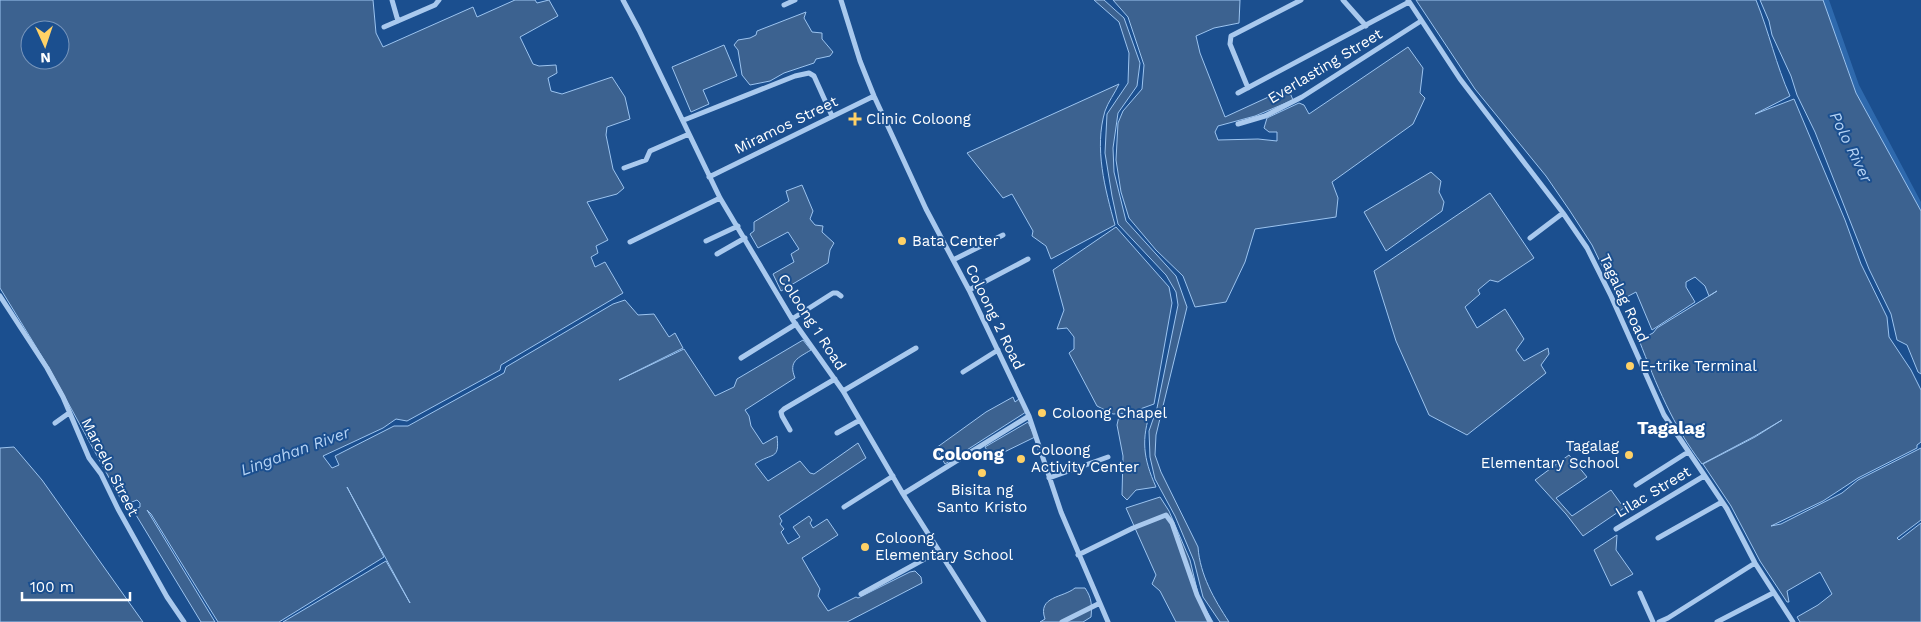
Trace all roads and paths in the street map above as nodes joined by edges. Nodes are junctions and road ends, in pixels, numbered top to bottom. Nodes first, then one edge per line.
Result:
1 (392, 0) edge
2 (439, 0) edge
3 (623, 0) edge
4 (795, 0) edge
5 (841, 0) edge
6 (1301, 0) edge
7 (1343, 0) edge
8 (1408, 1) edge
9 (784, 5) dead end
10 (398, 21) junction
11 (1421, 22) junction
12 (1366, 26) junction
13 (384, 28) dead end
14 (1248, 88) junction
15 (1238, 93) dead end
16 (874, 96) junction
17 (832, 116) junction
18 (684, 120) junction
19 (1238, 124) dead end
20 (689, 134) junction
21 (624, 168) dead end
22 (709, 177) junction
23 (720, 198) junction
24 (1563, 213) junction
25 (738, 226) junction
26 (1003, 235) dead end
27 (745, 238) junction
28 (1530, 238) dead end
29 (706, 241) dead end
30 (630, 242) dead end
31 (717, 254) dead end
32 (1028, 259) dead end
33 (953, 260) junction
34 (969, 290) junction
35 (0, 296) edge
36 (841, 296) dead end
37 (792, 319) junction
38 (796, 324) junction
39 (916, 348) dead end
40 (998, 350) junction
41 (741, 358) dead end
42 (963, 372) dead end
43 (835, 379) junction
44 (843, 391) junction
45 (69, 413) junction
46 (1028, 416) junction
47 (860, 420) junction
48 (55, 423) dead end
49 (790, 430) dead end
50 (837, 433) dead end
51 (1688, 452) junction
52 (1108, 457) dead end
53 (893, 476) junction
54 (1704, 476) junction
55 (1049, 478) junction
56 (1636, 485) dead end
57 (903, 494) junction
58 (1722, 502) junction
59 (844, 507) dead end
60 (1616, 529) dead end
61 (1658, 538) dead end
62 (940, 551) junction
63 (1078, 555) junction
64 (1755, 563) junction
65 (1773, 593) junction
66 (861, 594) dead end
67 (1640, 594) dead end
68 (1100, 603) junction
69 (184, 622) edge
70 (984, 622) edge
71 (1062, 622) edge
72 (1108, 622) edge
73 (1210, 622) edge
74 (1653, 622) edge
75 (1659, 622) edge
76 (1717, 622) edge
77 (1793, 622) edge

1 - 10 street
2 - 10 street
3 - 18 street, Coloong 1 Road
4 - 9 street
5 - 16 street, Coloong 2 Road
6 - 14 street
7 - 12 street
8 - 11 street, Tagalag Road
8 - 12 street
10 - 13 street
11 - 19 street, Everlasting Street
11 - 24 street, Tagalag Road
12 - 14 street
14 - 15 street
16 - 17 street, Miramos Street
16 - 33 street, Coloong 2 Road
17 - 18 street
17 - 22 street, Miramos Street
18 - 20 street, Coloong 1 Road
20 - 21 street
20 - 22 street, Coloong 1 Road
22 - 23 street, Coloong 1 Road
23 - 25 street, Coloong 1 Road
23 - 30 street
24 - 28 street
24 - 51 street, Tagalag Road
25 - 27 street, Coloong 1 Road
25 - 29 street
26 - 33 street
27 - 31 street
27 - 37 street, Coloong 1 Road
32 - 34 street
33 - 34 street, Coloong 2 Road
34 - 40 street, Coloong 2 Road
35 - 45 street, Marcelo Street
36 - 37 street
37 - 38 street, Coloong 1 Road
38 - 41 street
38 - 43 street, Coloong 1 Road
39 - 44 street
40 - 42 street
40 - 46 street, Coloong 2 Road
43 - 44 street, Coloong 1 Road
43 - 49 street
44 - 47 street, Coloong 1 Road
45 - 48 street
45 - 69 street, Marcelo Street
46 - 55 street, Coloong 2 Road
46 - 57 street
47 - 50 street
47 - 53 street, Coloong 1 Road
51 - 54 street, Tagalag Road
51 - 56 street
52 - 55 street
53 - 57 street, Coloong 1 Road
53 - 59 street
54 - 58 street, Tagalag Road
54 - 60 street, Lilac Street
55 - 63 street, Coloong 2 Road
57 - 62 street, Coloong 1 Road
58 - 61 street
58 - 64 street, Tagalag Road
62 - 66 street
62 - 70 street, Coloong 1 Road
63 - 68 street, Coloong 2 Road
63 - 73 street
64 - 65 street, Tagalag Road
64 - 75 street
65 - 76 street
65 - 77 street, Tagalag Road
67 - 74 street
68 - 71 street
68 - 72 street, Coloong 2 Road

